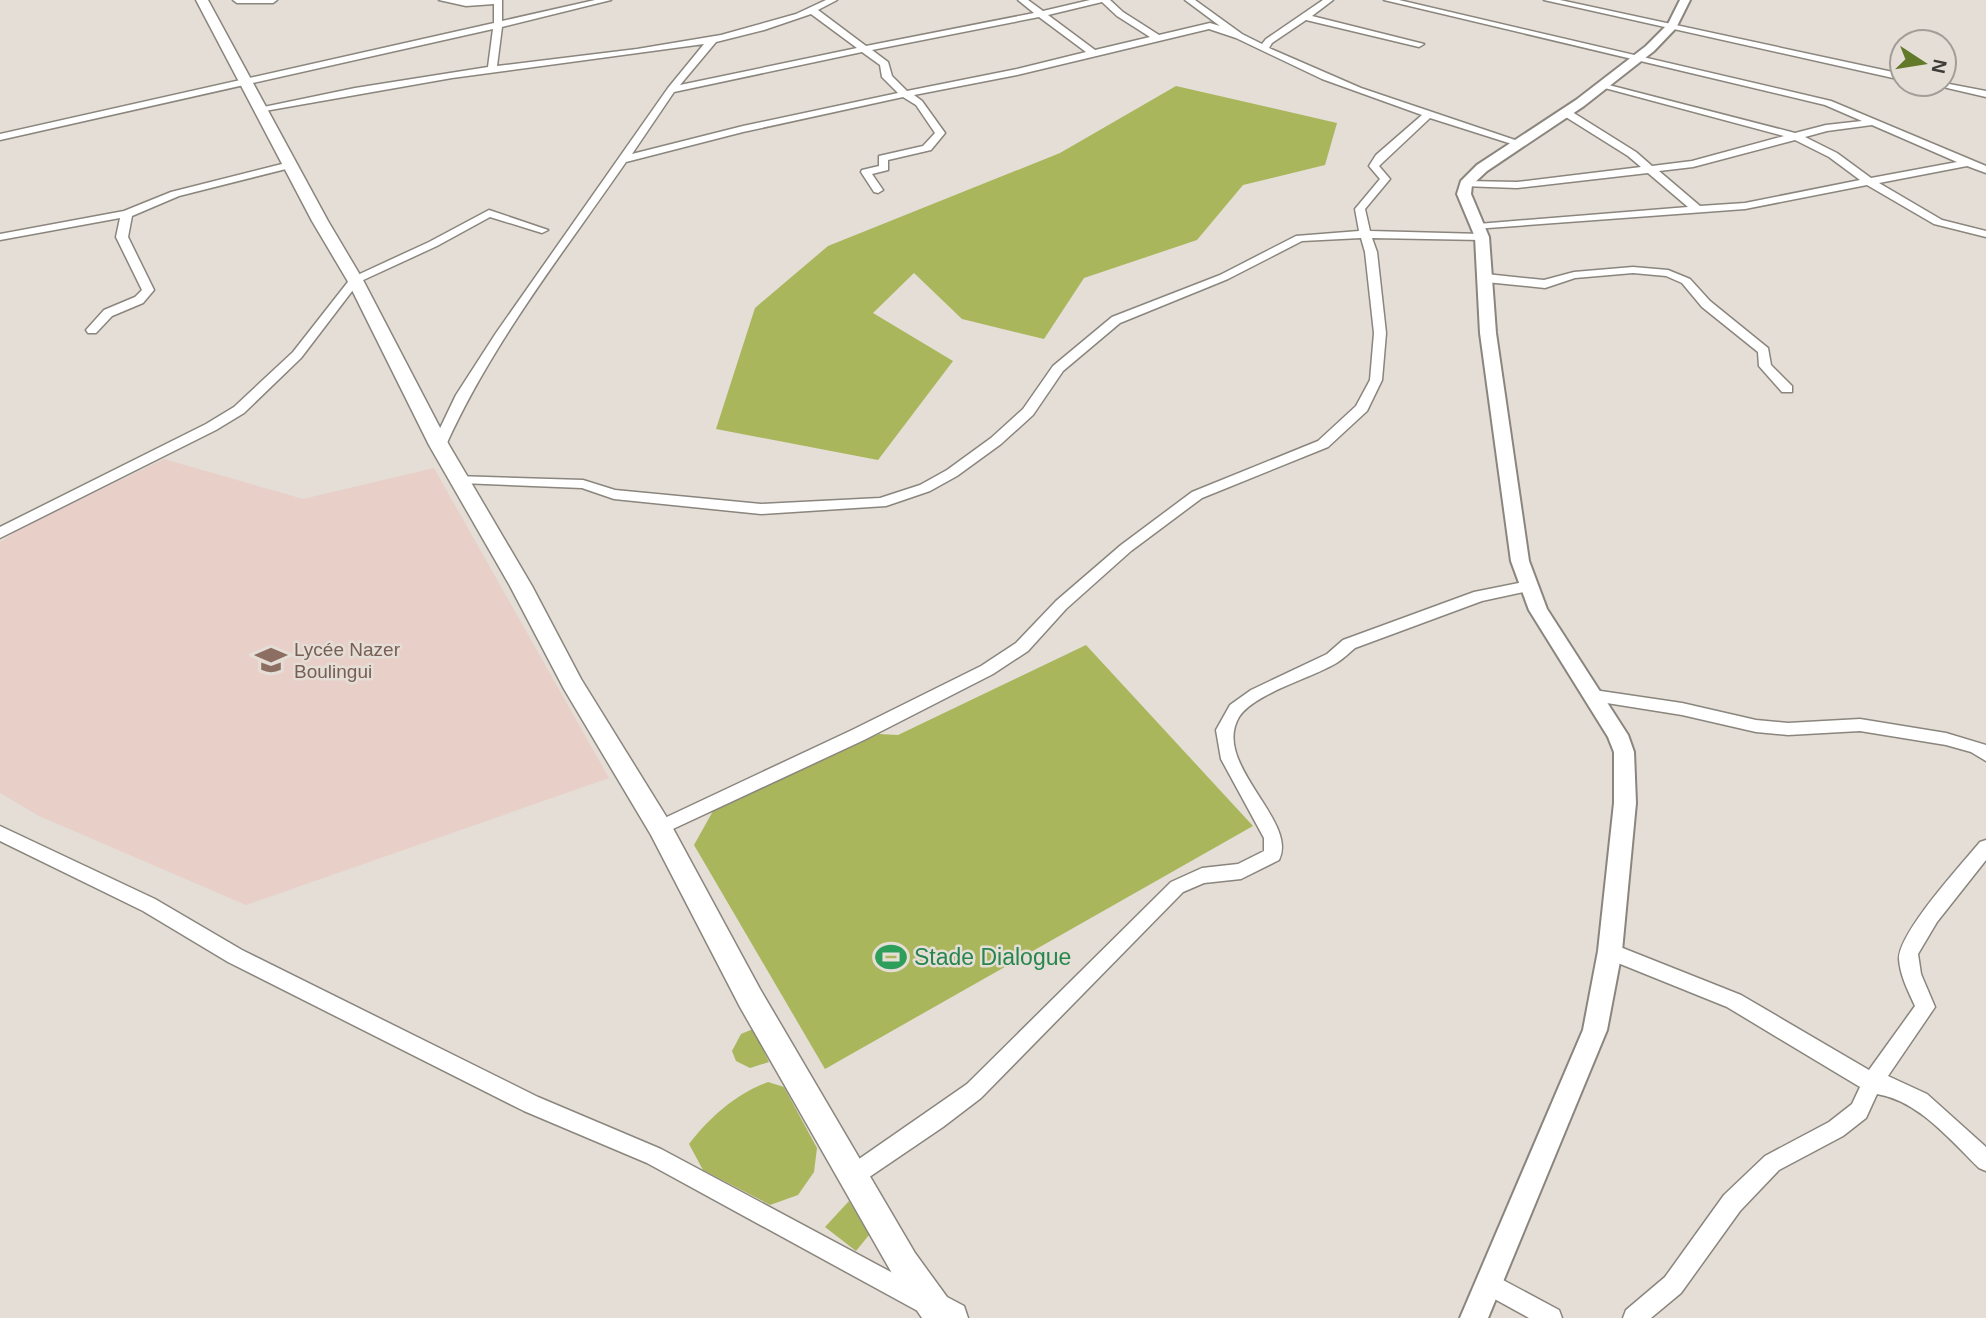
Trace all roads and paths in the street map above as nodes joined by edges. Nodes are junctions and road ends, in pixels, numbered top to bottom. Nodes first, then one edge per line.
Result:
1 (202, 0) edge
2 (237, 0) edge
3 (273, 0) edge
4 (443, 0) edge
5 (498, 0) edge
6 (607, 0) edge
7 (832, 0) edge
8 (1022, 0) edge
9 (1103, 0) edge
10 (1189, 0) edge
11 (1329, 0) edge
12 (1388, 0) edge
13 (1548, 0) edge
14 (1685, 0) edge
15 (1572, 3) edge
16 (813, 11) junction
17 (1041, 14) junction
18 (1305, 17) junction
19 (498, 24) junction
20 (1672, 27) junction
21 (1239, 36) junction
22 (1156, 37) junction
23 (713, 39) junction
24 (1419, 44) dead end
25 (864, 49) junction
26 (1264, 49) junction
27 (1093, 52) junction
28 (1635, 58) junction
29 (492, 69) junction
30 (1888, 74) edge
31 (245, 84) junction
32 (1604, 85) junction
33 (1958, 89) edge
34 (671, 90) junction
35 (905, 94) junction
36 (1986, 94) edge
37 (259, 108) junction
38 (1566, 112) junction
39 (1429, 114) junction
40 (1871, 123) junction
41 (0, 137) edge
42 (1798, 137) junction
43 (1519, 143) junction
44 (624, 159) junction
45 (1986, 159) edge
46 (1968, 163) junction
47 (290, 165) junction
48 (1652, 169) junction
49 (1986, 170) edge
50 (1869, 181) junction
51 (1466, 184) junction
52 (878, 190) dead end
53 (1698, 210) junction
54 (127, 214) junction
55 (542, 230) dead end
56 (1480, 232) junction
57 (1365, 234) junction
58 (1986, 234) edge
59 (0, 237) edge
60 (1486, 278) junction
61 (355, 280) junction
62 (92, 330) dead end
63 (1787, 389) dead end
64 (439, 445) junction
65 (460, 479) junction
66 (0, 533) edge
67 (1528, 586) junction
68 (1594, 696) junction
69 (1986, 754) edge
70 (660, 828) junction
71 (0, 833) edge
72 (1986, 847) edge
73 (1610, 951) junction
74 (1871, 1083) junction
75 (1986, 1161) edge
76 (854, 1175) junction
77 (1488, 1283) junction
78 (944, 1313) edge
79 (1474, 1318) edge
80 (1551, 1318) edge
81 (1634, 1318) edge

1 - 31 highway
2 - 3 street
4 - 5 street
5 - 19 street
6 - 19 street
7 - 16 street
8 - 17 street
9 - 17 street
9 - 22 street
10 - 21 street
11 - 18 street
12 - 28 street
13 - 15 street
14 - 20 main road
15 - 20 street
16 - 23 street
16 - 25 street
17 - 25 street
17 - 27 street
18 - 24 street
18 - 26 street
19 - 29 street
19 - 31 street
20 - 28 main road
20 - 30 street
21 - 22 street
21 - 26 street
22 - 27 street
23 - 29 street
23 - 34 street
25 - 34 street
25 - 35 street
26 - 39 street
27 - 35 street
28 - 32 main road
28 - 40 street
29 - 37 street
31 - 37 highway
31 - 41 street
32 - 38 main road
32 - 42 street
33 - 36 street
34 - 44 street
35 - 44 street
35 - 52 street
37 - 47 highway
38 - 43 main road
38 - 48 street
39 - 43 street
39 - 57 street
40 - 42 street
40 - 46 street
42 - 48 street
42 - 50 street
43 - 51 main road
44 - 64 street
45 - 46 street
46 - 49 street
46 - 50 street
47 - 54 street
47 - 61 highway
48 - 51 street
48 - 53 street
50 - 53 street
50 - 58 street
51 - 56 main road
53 - 56 street
54 - 59 street
54 - 62 street
55 - 61 street
56 - 57 street
56 - 60 main road
57 - 65 street
57 - 70 street
60 - 63 street
60 - 67 main road
61 - 64 highway
61 - 66 street
64 - 65 highway
65 - 70 highway
67 - 68 main road
67 - 76 street
68 - 69 street
68 - 73 main road
70 - 76 highway
71 - 78 street
72 - 74 street
73 - 74 street
73 - 77 main road
74 - 75 street
74 - 81 street
76 - 78 highway
77 - 79 main road
77 - 80 street

